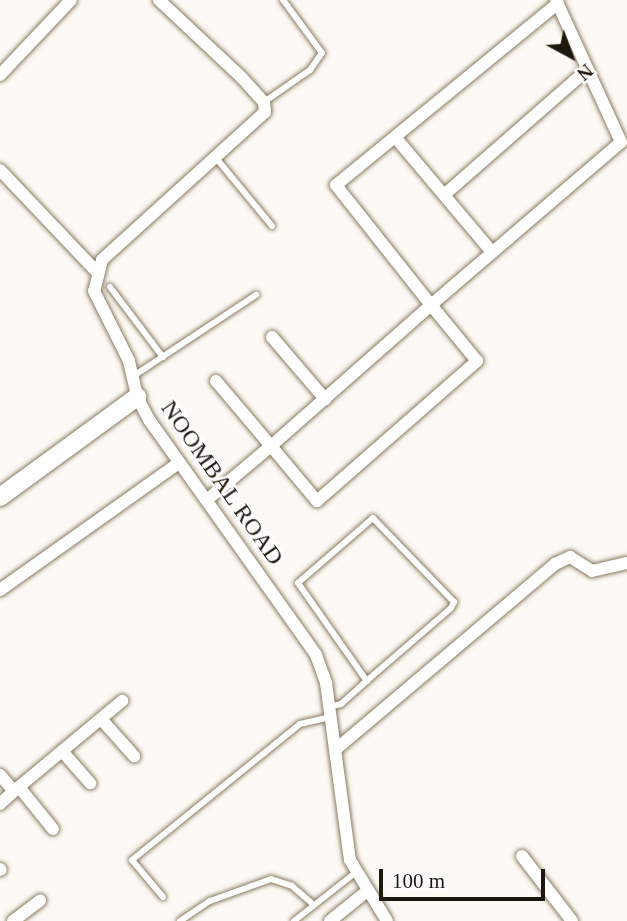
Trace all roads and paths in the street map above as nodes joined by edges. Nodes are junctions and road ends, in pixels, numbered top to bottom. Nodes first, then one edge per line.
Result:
1 (71, 0) edge
2 (159, 0) edge
3 (283, 0) edge
4 (557, 2) edge
5 (588, 69) junction
6 (0, 75) edge
7 (264, 102) junction
8 (395, 137) junction
9 (216, 158) junction
10 (2, 175) edge
11 (444, 195) junction
12 (272, 226) dead end
13 (492, 252) junction
14 (96, 271) junction
15 (110, 287) dead end
16 (256, 295) dead end
17 (431, 305) junction
18 (272, 337) dead end
19 (163, 357) junction
20 (132, 377) junction
21 (216, 381) dead end
22 (138, 397) junction
23 (325, 399) junction
24 (271, 446) junction
25 (179, 463) junction
26 (0, 497) edge
27 (208, 499) junction
28 (627, 563) edge
29 (0, 590) edge
30 (302, 593) junction
31 (295, 599) dead end
32 (332, 635) junction
33 (325, 640) dead end
34 (367, 681) junction
35 (122, 701) dead end
36 (330, 712) junction
37 (101, 719) junction
38 (335, 750) junction
39 (62, 751) junction
40 (134, 756) dead end
41 (0, 775) edge
42 (90, 783) dead end
43 (17, 789) junction
44 (0, 804) edge
45 (53, 829) dead end
46 (522, 856) dead end
47 (355, 873) junction
48 (368, 891) junction
49 (163, 897) dead end
50 (40, 901) dead end
51 (314, 905) junction
52 (13, 921) edge
53 (180, 921) edge
54 (294, 921) edge
55 (330, 921) edge
56 (387, 921) edge
57 (572, 921) edge

1 - 6 street
2 - 7 street
3 - 7 lane
4 - 5 street
4 - 8 street
5 - 11 street
5 - 13 street
7 - 9 street
8 - 11 street
8 - 17 street
9 - 12 lane
9 - 14 street
10 - 14 street
11 - 13 street
13 - 17 street
14 - 20 street, NOOMBAL ROAD
15 - 19 lane
16 - 19 lane
17 - 23 street
17 - 24 street
18 - 23 street
19 - 20 lane
20 - 22 street, NOOMBAL ROAD
21 - 24 street
22 - 25 street, NOOMBAL ROAD
22 - 26 street
23 - 24 street
24 - 27 street
25 - 27 street, NOOMBAL ROAD
25 - 29 street
27 - 36 street, NOOMBAL ROAD
28 - 38 street
30 - 31 lane
30 - 32 lane
30 - 34 lane
32 - 33 lane
32 - 34 lane
34 - 36 lane
35 - 37 street
36 - 38 street, NOOMBAL ROAD
36 - 49 lane
37 - 39 street
37 - 40 street
38 - 47 street, NOOMBAL ROAD
39 - 42 street
39 - 43 street
41 - 43 street
43 - 44 street
43 - 45 street
46 - 57 street
47 - 48 street, NOOMBAL ROAD
47 - 51 lane
48 - 55 street
48 - 56 street, NOOMBAL ROAD
50 - 52 street
51 - 53 lane
51 - 54 lane

